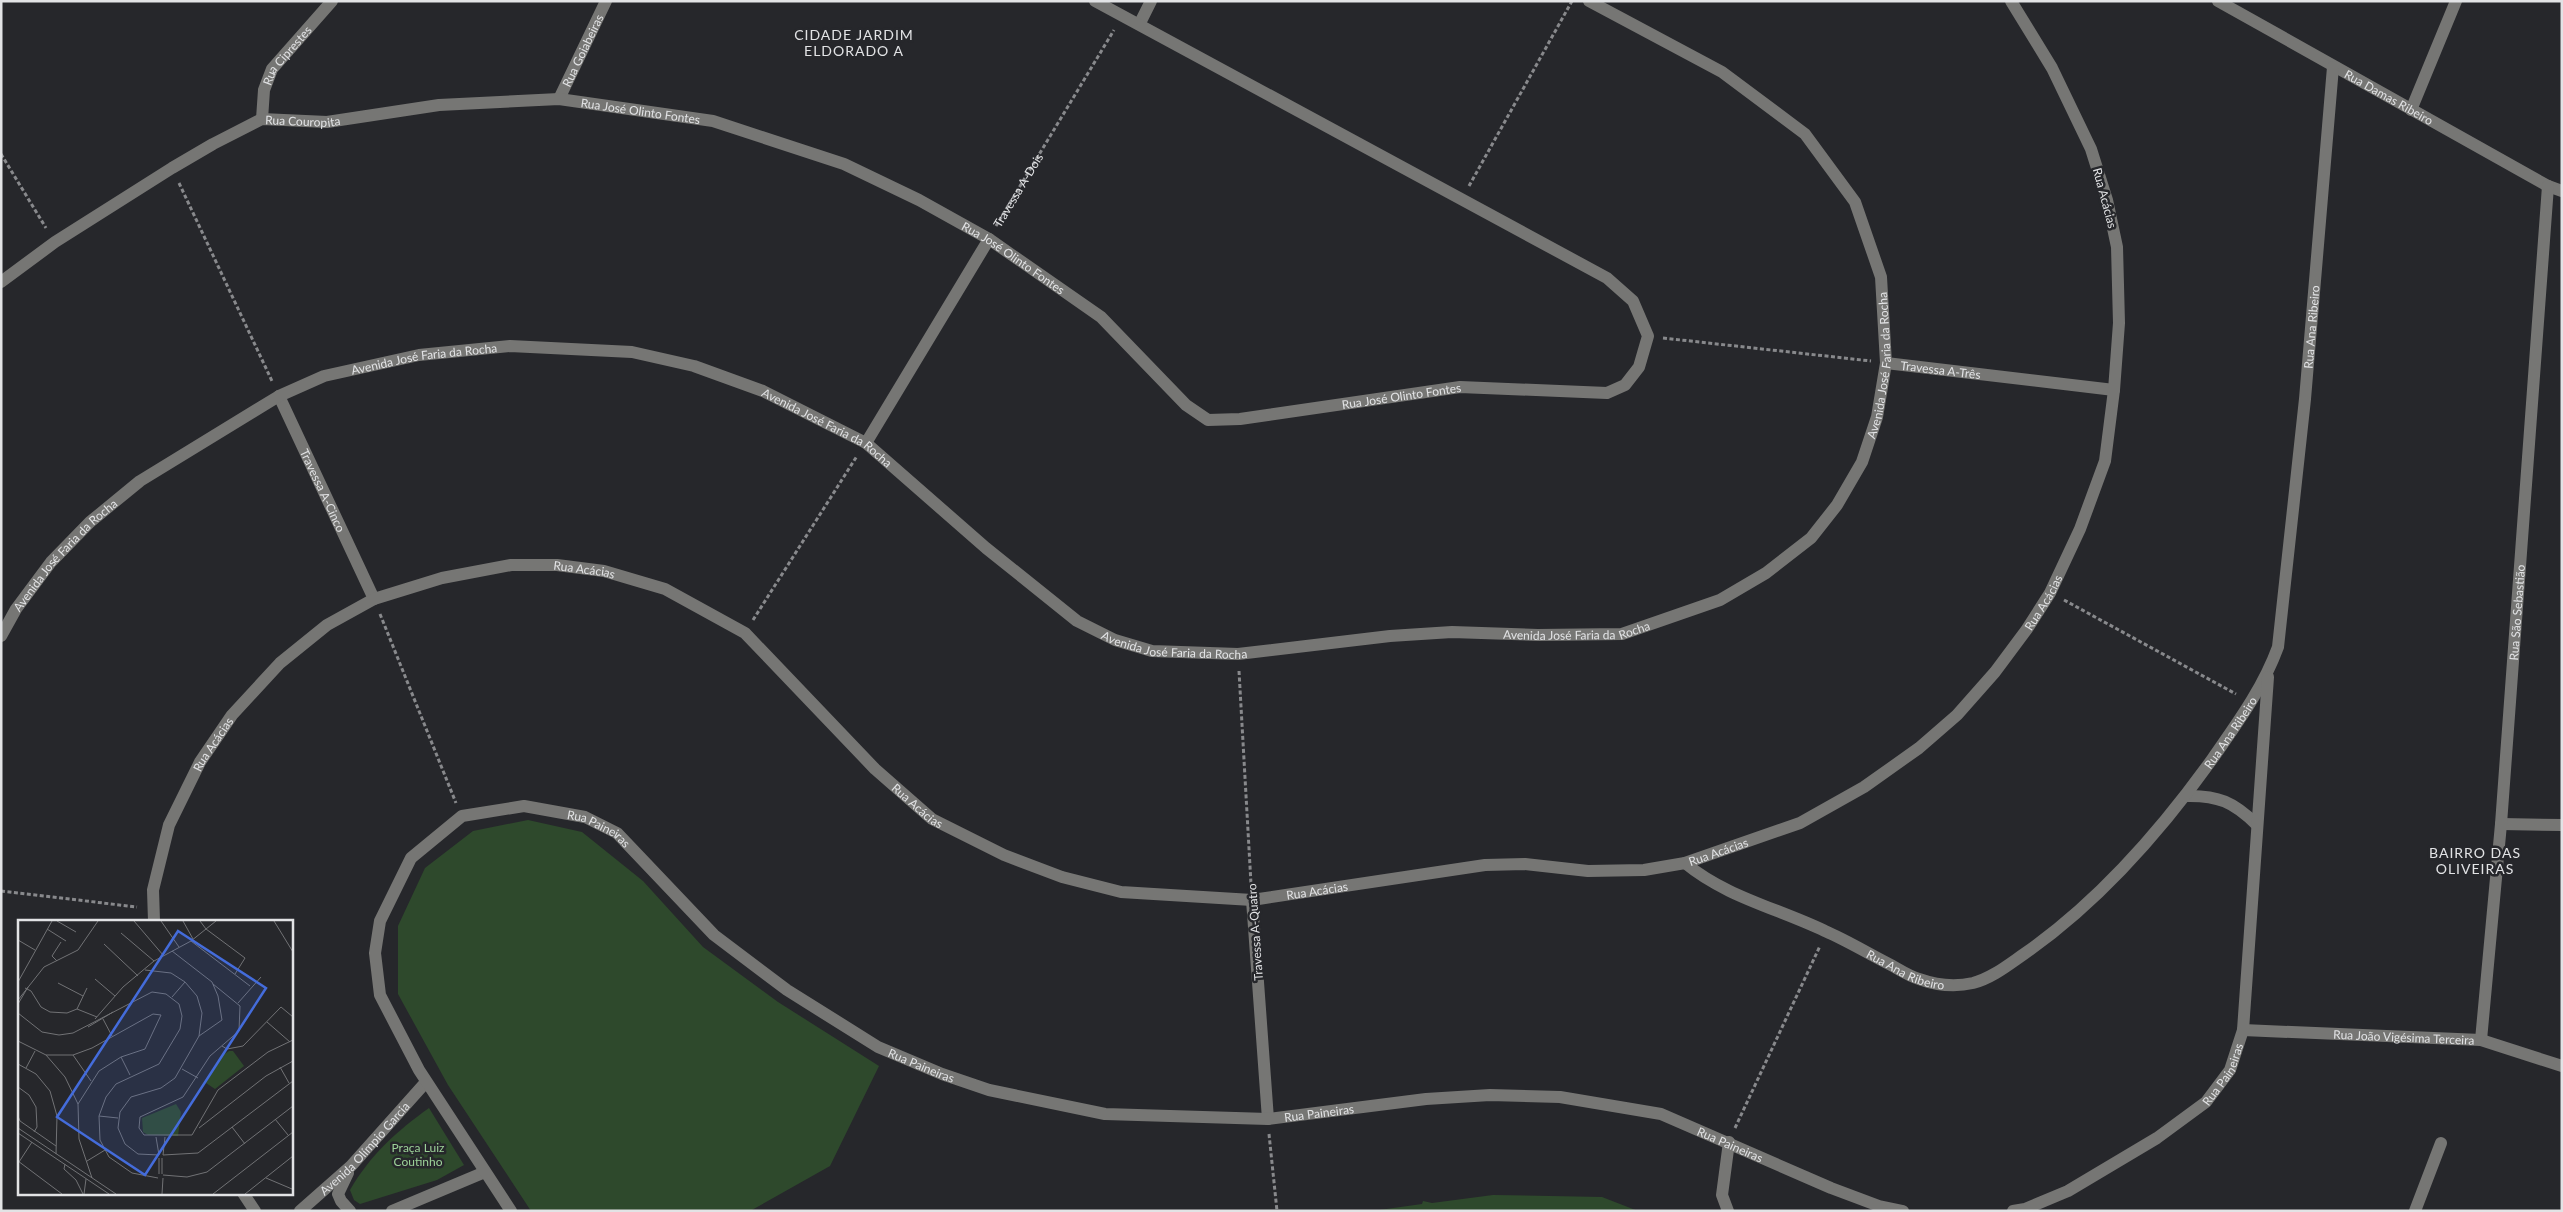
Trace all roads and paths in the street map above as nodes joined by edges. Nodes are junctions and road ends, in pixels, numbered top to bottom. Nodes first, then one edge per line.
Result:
1 (332, 1) edge
2 (606, 1) edge
3 (1095, 1) edge
4 (1151, 1) edge
5 (1572, 1) edge
6 (1589, 1) edge
7 (2011, 1) edge
8 (2218, 1) edge
9 (2456, 1) edge
10 (2236, 6) edge
11 (1123, 14) junction
12 (1140, 23) junction
13 (2333, 67) junction
14 (559, 99) junction
15 (2411, 110) junction
16 (262, 119) junction
17 (1, 154) edge
18 (172, 168) junction
19 (2548, 186) junction
20 (2562, 192) edge
21 (1461, 199) junction
22 (988, 239) junction
23 (55, 242) junction
24 (1, 282) edge
25 (1648, 336) junction
26 (1886, 363) junction
27 (2114, 390) junction
28 (279, 396) junction
29 (866, 443) junction
30 (2050, 593) junction
31 (374, 600) junction
32 (745, 633) junction
33 (1, 636) edge
34 (1238, 654) junction
35 (2268, 674) junction
36 (2251, 702) junction
37 (2185, 796) junction
38 (462, 816) junction
39 (2501, 824) junction
40 (2562, 824) edge
41 (2257, 825) junction
42 (1685, 863) junction
43 (1, 891) edge
44 (1252, 900) junction
45 (154, 915) edge
46 (1826, 931) junction
47 (2243, 1030) junction
48 (2481, 1040) junction
49 (2562, 1066) edge
50 (426, 1082) junction
51 (1268, 1119) junction
52 (1729, 1142) junction
53 (2441, 1143) dead end
54 (351, 1166) junction
55 (485, 1172) junction
56 (2418, 1210) edge
57 (300, 1211) edge
58 (350, 1211) edge
59 (392, 1211) edge
60 (511, 1211) edge
61 (1277, 1211) edge
62 (1728, 1211) edge
63 (1903, 1211) edge
64 (2013, 1211) edge

1 - 16 street, Rua Ciprestes
2 - 14 street, Rua Goiabeiras
3 - 11 street
4 - 12 street
5 - 21 path
6 - 26 street, Avenida José Faria da Rocha
7 - 27 street, Rua Acácias
8 - 10 street, Rua Damas Ribeiro
9 - 15 street
10 - 13 street, Rua Damas Ribeiro
11 - 12 street
11 - 22 path, Travessa A-Dois
12 - 21 street
13 - 15 street, Rua Damas Ribeiro
13 - 35 street, Rua Ana Ribeiro
14 - 16 street, Rua Couropita
14 - 22 street, Rua José Olinto Fontes
15 - 19 street, Rua Damas Ribeiro
16 - 18 street, Rua Couropita
17 - 23 path
18 - 23 street, Rua Couropita
18 - 28 path
19 - 20 street, Rua Damas Ribeiro
19 - 39 street, Rua São Sebastião
21 - 25 street
22 - 25 street, Rua José Olinto Fontes
22 - 29 street, Travessa A-Dois
23 - 24 street, Rua Couropita
25 - 26 path, Travessa A-Três
26 - 27 street, Travessa A-Três
26 - 34 street, Avenida José Faria da Rocha
27 - 30 street, Rua Acácias
28 - 29 street, Avenida José Faria da Rocha
28 - 31 street, Travessa A-Cinco
28 - 33 street, Avenida José Faria da Rocha
29 - 32 path
29 - 34 street, Avenida José Faria da Rocha
30 - 36 path
30 - 42 street, Rua Acácias
31 - 32 street, Rua Acácias
31 - 38 path
31 - 45 street, Rua Acácias
32 - 44 street, Rua Acácias
34 - 44 path, Travessa A-Quatro
35 - 36 street, Rua Ana Ribeiro
35 - 41 street, Rua Paineiras
36 - 37 street, Rua Ana Ribeiro
37 - 41 street
37 - 46 street, Rua Ana Ribeiro
38 - 50 street, Rua Paineiras
38 - 51 street, Rua Paineiras
39 - 40 street
39 - 48 street, Rua São Sebastião
41 - 47 street, Rua Paineiras
42 - 44 street, Rua Acácias
42 - 46 street, Rua Ana Ribeiro
43 - 45 path
44 - 51 street, Travessa A-Quatro
46 - 52 path
47 - 48 street, Rua João Vigésima Terceira
47 - 64 street, Rua Paineiras
48 - 49 street, Rua João Vigésima Terceira
50 - 54 street, Avenida Olímpio Garcia
50 - 55 street, Rua Paineiras
51 - 52 street, Rua Paineiras
51 - 61 path
52 - 62 street
52 - 63 street, Rua Paineiras
53 - 56 street
54 - 57 street, Avenida Olímpio Garcia
54 - 58 street
55 - 59 street
55 - 60 street, Rua Paineiras

